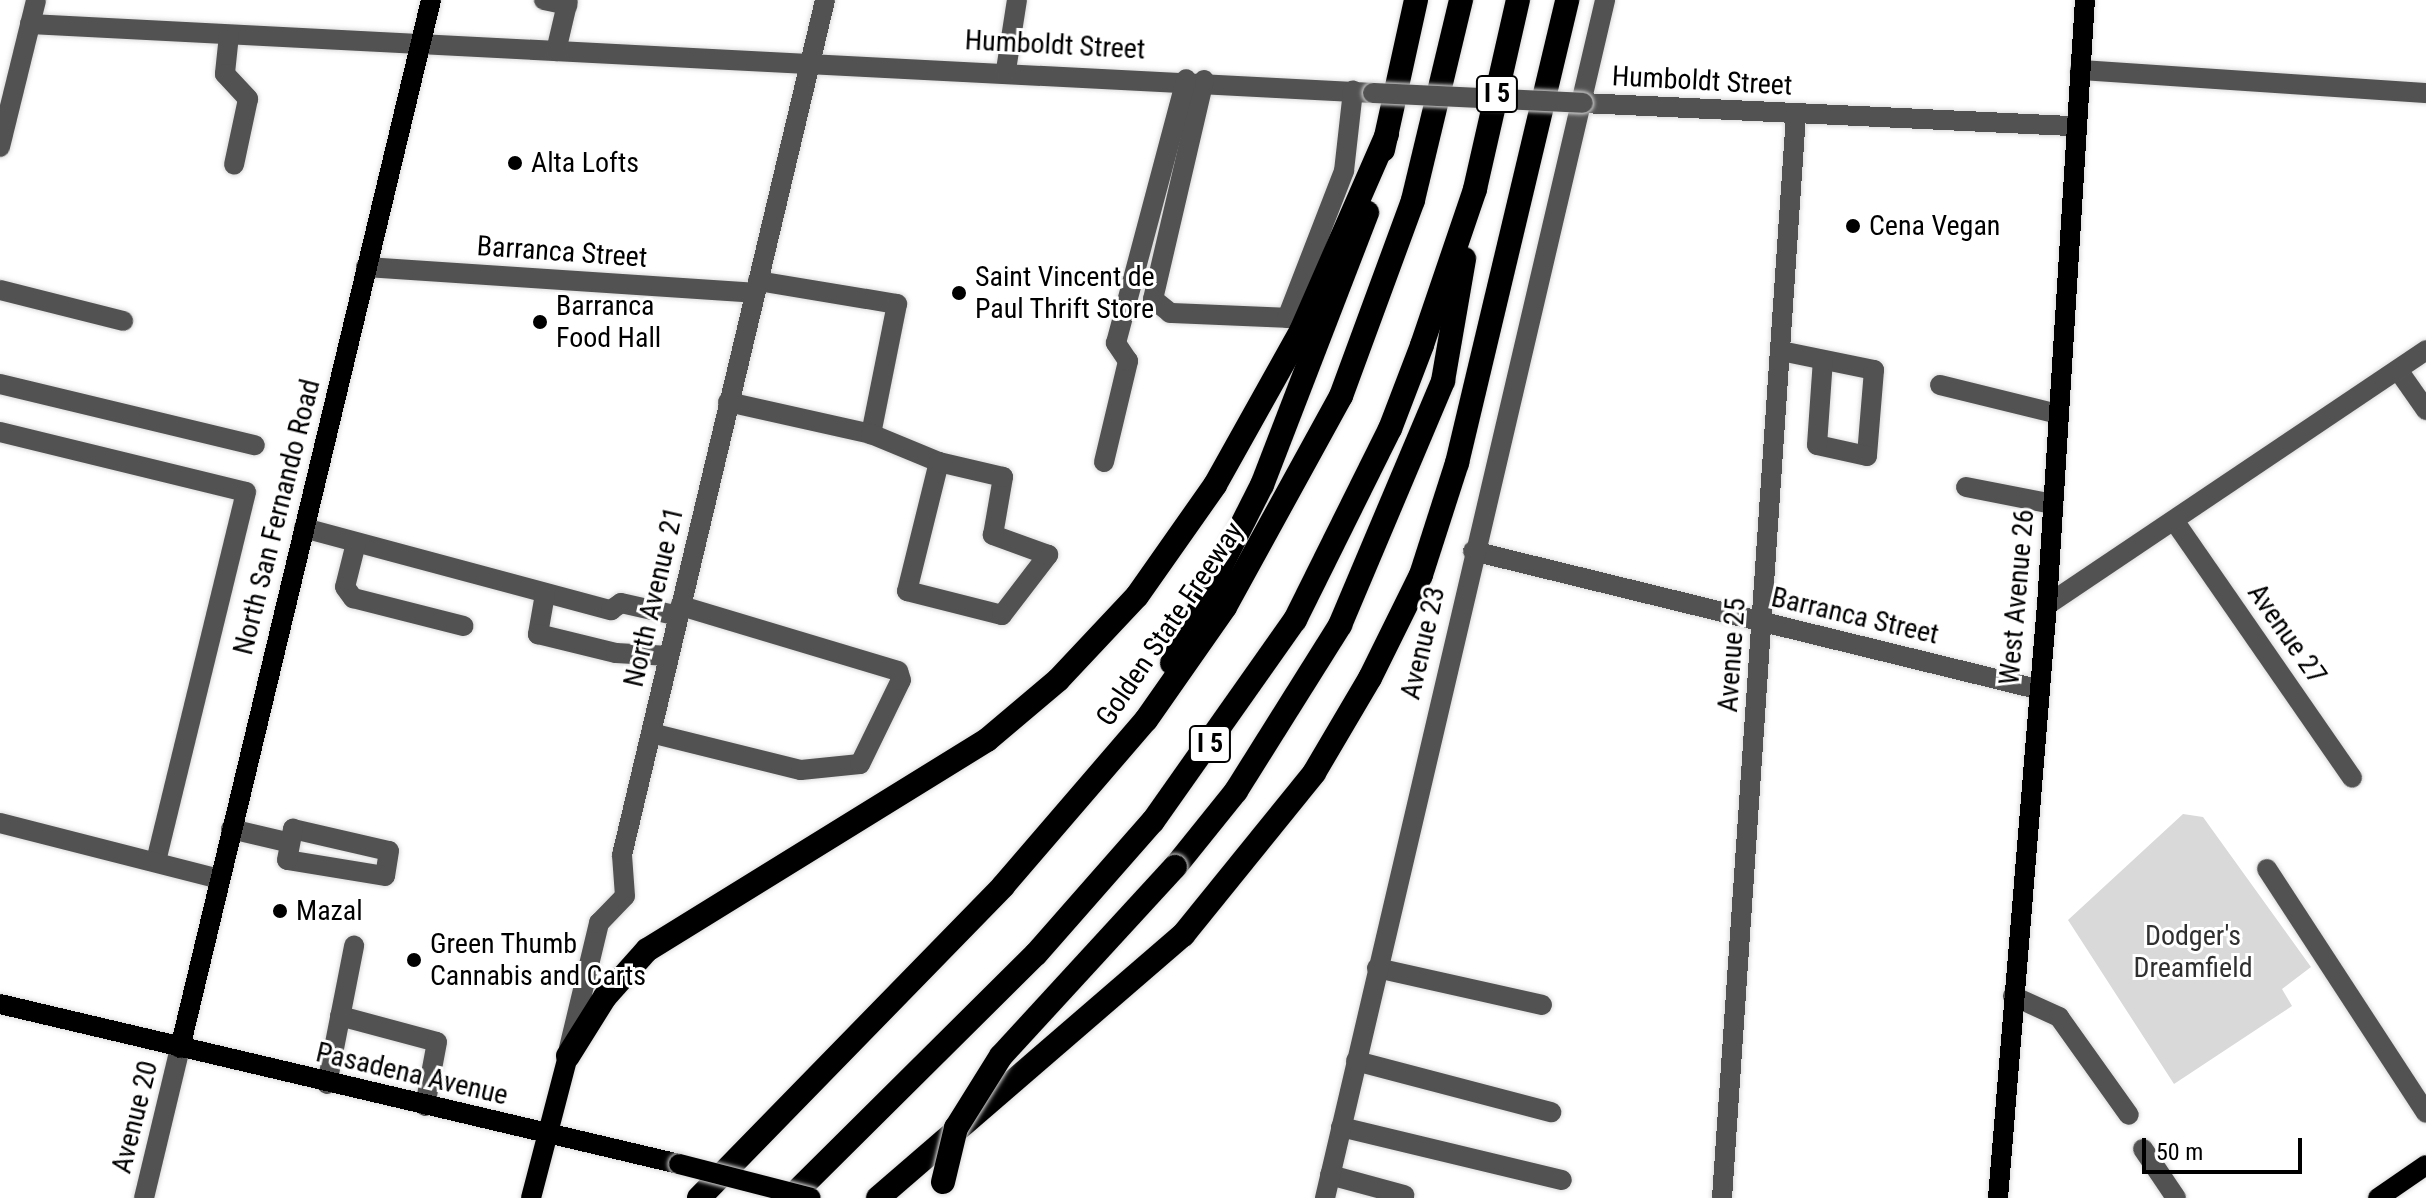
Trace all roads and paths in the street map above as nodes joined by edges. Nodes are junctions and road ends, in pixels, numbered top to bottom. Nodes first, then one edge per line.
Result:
1 (36, 0) edge
2 (431, 0) edge
3 (544, 0) edge
4 (825, 0) edge
5 (1017, 0) edge
6 (1416, 0) edge
7 (1461, 0) edge
8 (1518, 0) edge
9 (1567, 0) edge
10 (1605, 0) edge
11 (2085, 0) edge
12 (567, 2) edge
13 (30, 24) junction
14 (229, 35) junction
15 (421, 42) junction
16 (556, 51) junction
17 (811, 60) junction
18 (1006, 70) junction
19 (2080, 70) junction
20 (1195, 80) junction
21 (1363, 92) junction
22 (2426, 93) edge
23 (1583, 103) junction
24 (1796, 115) junction
25 (2076, 126) junction
26 (1387, 134) junction
27 (0, 147) edge
28 (234, 165) dead end
29 (1475, 189) junction
30 (366, 267) junction
31 (756, 287) junction
32 (0, 290) edge
33 (123, 321) dead end
34 (2426, 350) edge
35 (1781, 351) junction
36 (1823, 360) junction
37 (2398, 370) junction
38 (0, 384) edge
39 (1940, 385) dead end
40 (728, 402) junction
41 (2426, 410) edge
42 (2058, 414) junction
43 (0, 432) edge
44 (871, 434) junction
45 (255, 445) dead end
46 (939, 462) junction
47 (1104, 462) dead end
48 (1966, 487) dead end
49 (2053, 504) junction
50 (2175, 522) junction
51 (304, 528) junction
52 (356, 543) junction
53 (1473, 551) junction
54 (545, 594) junction
55 (2047, 605) junction
56 (680, 611) junction
57 (1763, 623) junction
58 (464, 626) dead end
59 (669, 656) junction
60 (2037, 689) junction
61 (1146, 720) junction
62 (651, 733) junction
63 (2352, 778) dead end
64 (0, 823) edge
65 (231, 829) junction
66 (287, 842) junction
67 (156, 860) junction
68 (2267, 869) dead end
69 (219, 879) junction
70 (354, 946) dead end
71 (1377, 968) junction
72 (2013, 996) junction
73 (0, 1004) edge
74 (1542, 1005) dead end
75 (340, 1016) junction
76 (180, 1048) junction
77 (568, 1056) junction
78 (1356, 1061) junction
79 (327, 1084) junction
80 (425, 1106) junction
81 (1551, 1112) dead end
82 (2426, 1113) edge
83 (2129, 1115) dead end
84 (1341, 1127) junction
85 (553, 1135) junction
86 (2143, 1149) dead end
87 (2426, 1165) edge
88 (1330, 1175) junction
89 (1562, 1180) dead end
90 (940, 1190) edge
91 (1404, 1195) dead end
92 (144, 1198) edge
93 (531, 1198) edge
94 (699, 1198) edge
95 (790, 1198) edge
96 (811, 1198) edge
97 (878, 1198) edge
98 (1325, 1198) edge
99 (1722, 1198) edge
100 (1998, 1198) edge
101 (2176, 1198) edge
102 (2378, 1198) edge

1 - 13 street
2 - 15 main road, North San Fernando Road
3 - 12 street
4 - 17 street, North Avenue 21
5 - 18 street
6 - 26 highway
7 - 61 highway, Golden State Freeway / I 5
8 - 29 highway, I 5
9 - 97 highway
10 - 23 street, Avenue 23
11 - 19 main road, West Avenue 26
12 - 16 street
13 - 14 street, Humboldt Street
13 - 27 street
14 - 15 street, Humboldt Street
14 - 28 street
15 - 16 street, Humboldt Street
15 - 30 main road, North San Fernando Road
16 - 17 street, Humboldt Street
17 - 18 street, Humboldt Street
17 - 31 street, North Avenue 21
18 - 20 street, Humboldt Street
19 - 22 street
19 - 25 main road, West Avenue 26
20 - 21 street, Humboldt Street
20 - 21 street
20 - 47 street
21 - 23 street, Humboldt Street, bridge
23 - 24 street, Humboldt Street
23 - 53 street, Avenue 23
24 - 25 street, Humboldt Street
24 - 35 street, Avenue 25
25 - 42 main road, West Avenue 26
26 - 61 highway
26 - 77 highway
29 - 90 highway, bridge
29 - 95 highway, I 5
30 - 31 street, Barranca Street
30 - 51 main road, North San Fernando Road
31 - 40 street, North Avenue 21
31 - 44 street, Barranca Street
32 - 33 street
34 - 37 street
35 - 36 street
35 - 57 street, Avenue 25
36 - 36 street
37 - 41 street
37 - 50 street
38 - 45 street
39 - 42 street
40 - 44 street
40 - 56 street, North Avenue 21
42 - 49 main road, West Avenue 26
43 - 67 street
44 - 46 street
46 - 46 street
48 - 49 street
49 - 55 main road, West Avenue 26
50 - 55 street
50 - 63 street, Avenue 27
51 - 52 street
51 - 65 main road, North San Fernando Road
52 - 54 street
52 - 58 street
53 - 57 street, Barranca Street
53 - 71 street, Avenue 23
54 - 56 street
54 - 59 street
55 - 60 main road, West Avenue 26
56 - 59 street, North Avenue 21
56 - 62 street
57 - 60 street, Barranca Street
57 - 99 street, Avenue 25
59 - 62 street, North Avenue 21
60 - 72 main road, West Avenue 26
61 - 94 highway, Golden State Freeway / I 5
62 - 77 street, North Avenue 21
64 - 67 street
65 - 66 street
65 - 69 main road, North San Fernando Road
66 - 66 street
67 - 69 street
68 - 82 street
69 - 76 main road, North San Fernando Road
70 - 75 street
71 - 74 street
71 - 78 street, Avenue 23
72 - 83 street
72 - 100 main road, West Avenue 26
73 - 76 main road, Pasadena Avenue
75 - 79 street
75 - 80 street
76 - 79 main road, Pasadena Avenue
76 - 92 street, Avenue 20
77 - 85 main road, North Avenue 21
78 - 81 street
78 - 84 street, Avenue 23
79 - 80 main road, Pasadena Avenue
80 - 85 main road, Pasadena Avenue
84 - 88 street, Avenue 23
84 - 89 street
85 - 93 main road, North Avenue 21
85 - 96 main road, Pasadena Avenue, bridge
86 - 101 street
87 - 102 main road
88 - 91 street
88 - 98 street, Avenue 23

